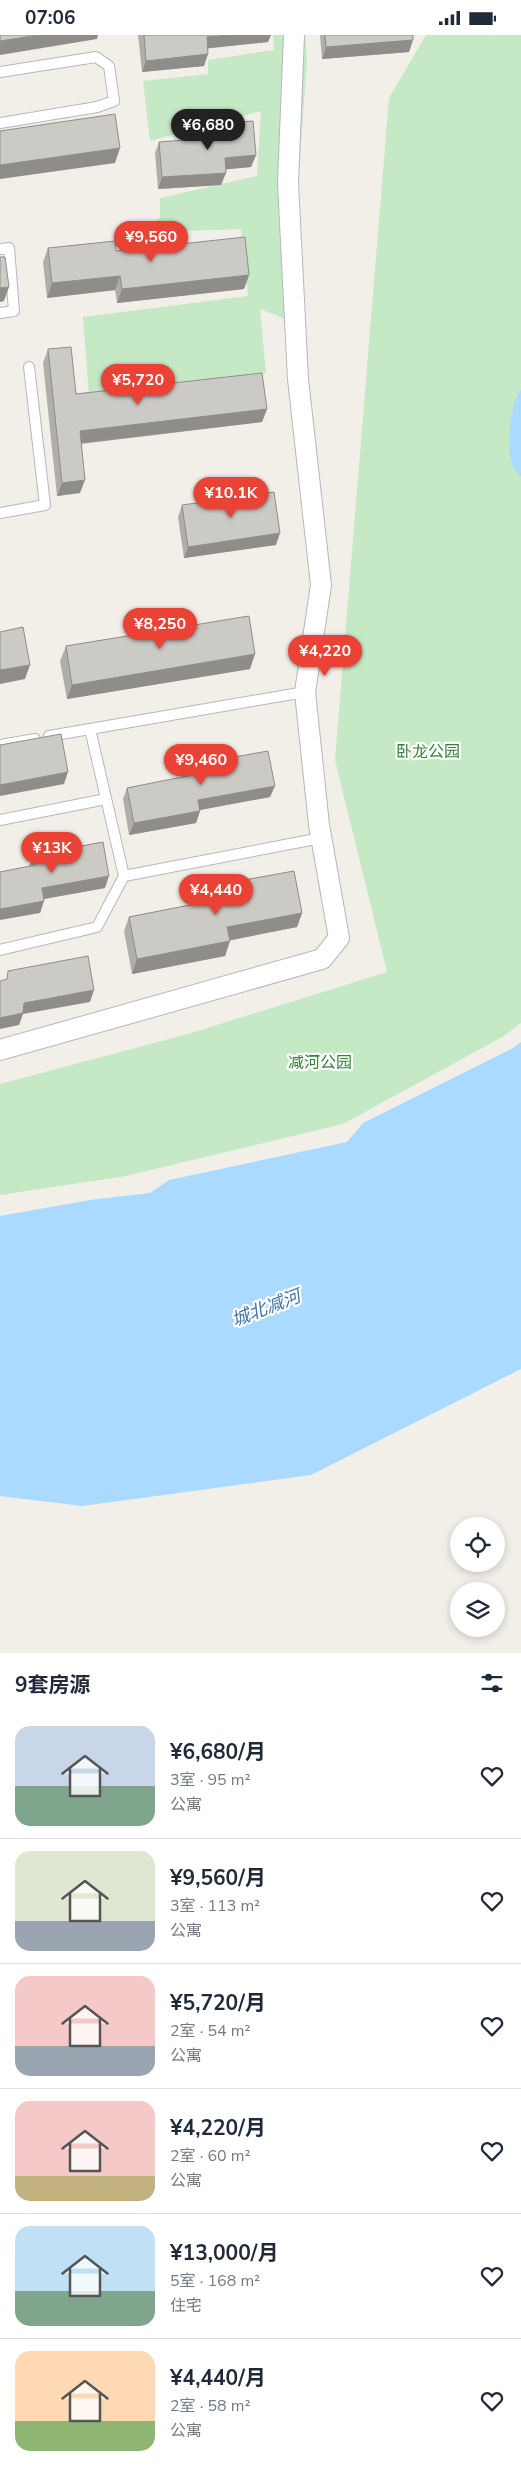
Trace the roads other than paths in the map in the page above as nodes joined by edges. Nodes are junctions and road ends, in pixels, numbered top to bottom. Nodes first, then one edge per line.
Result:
1 (294, 35) edge
2 (0, 72) edge
3 (0, 123) edge
4 (0, 249) edge
5 (0, 313) edge
6 (29, 367) dead end
7 (0, 513) edge
8 (305, 691) junction
9 (90, 729) junction
10 (0, 745) edge
11 (106, 799) junction
12 (0, 820) edge
13 (322, 838) junction
14 (124, 876) junction
15 (0, 950) edge
16 (0, 1051) edge

1 - 8 street
2 - 3 lane
4 - 5 lane
6 - 7 lane
8 - 9 lane
8 - 13 street
9 - 10 lane
9 - 11 lane
11 - 12 lane
11 - 14 lane
13 - 14 lane
13 - 16 street
14 - 15 lane

